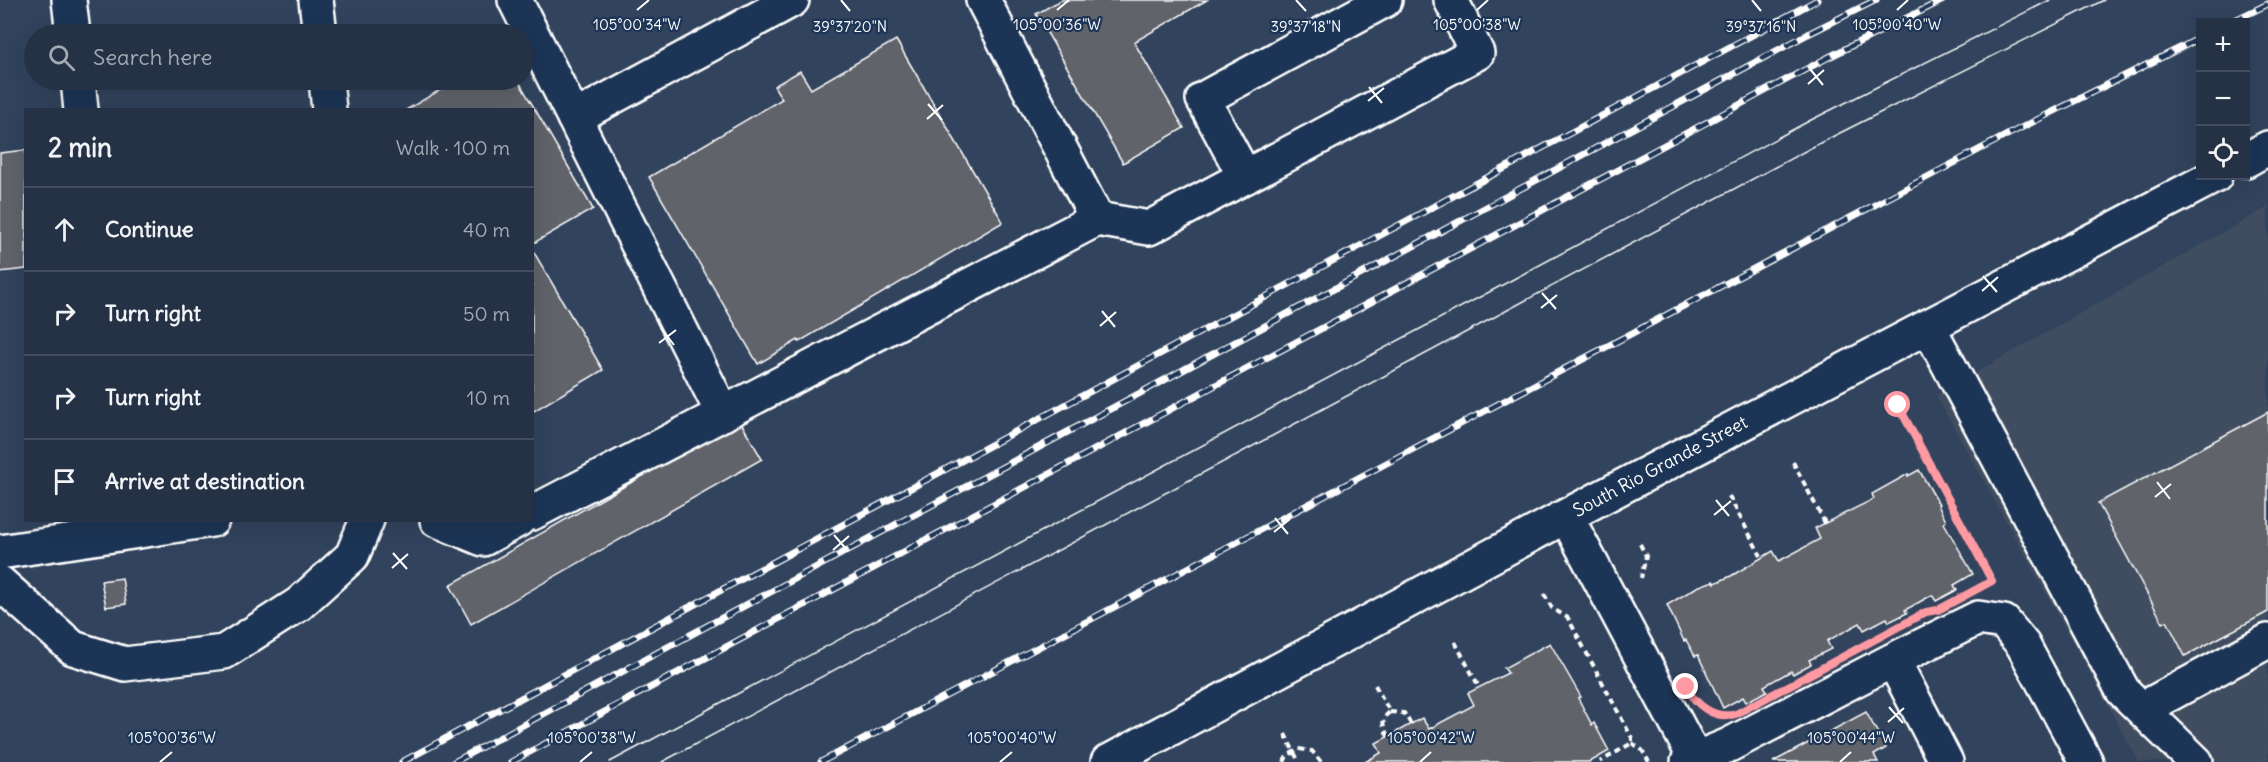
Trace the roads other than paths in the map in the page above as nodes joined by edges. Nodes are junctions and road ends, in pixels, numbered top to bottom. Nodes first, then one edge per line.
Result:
1 (69, 0) edge
2 (316, 0) edge
3 (515, 0) edge
4 (792, 0) edge
5 (983, 0) edge
6 (1385, 0) edge
7 (1451, 0) edge
8 (72, 24) edge
9 (319, 24) edge
10 (527, 24) edge
11 (534, 38) edge
12 (79, 90) edge
13 (327, 90) edge
14 (81, 108) edge
15 (329, 108) edge
16 (574, 118) junction
17 (2268, 148) edge
18 (2250, 158) edge
19 (1245, 177) junction
20 (2207, 180) edge
21 (1097, 219) junction
22 (1928, 326) junction
23 (723, 414) junction
24 (534, 512) edge
25 (1566, 516) junction
26 (199, 522) edge
27 (366, 522) edge
28 (442, 522) edge
29 (514, 522) edge
30 (0, 552) edge
31 (0, 584) edge
32 (2268, 641) edge
33 (1893, 660) junction
34 (2142, 709) junction
35 (1693, 761) edge
36 (1108, 762) edge
37 (1946, 762) edge
38 (2086, 762) edge
39 (2196, 762) edge

1 - 8 street
2 - 9 street
3 - 10 street
4 - 16 street
5 - 21 street
6 - 19 street
7 - 19 street
11 - 16 street
12 - 14 street
13 - 15 street
16 - 23 street
17 - 18 street
19 - 21 street
20 - 22 street, South Rio Grande Street
21 - 23 street
22 - 25 street, South Rio Grande Street
22 - 34 street
23 - 24 street
25 - 35 street
25 - 36 street, South Rio Grande Street
26 - 30 street
27 - 31 street
28 - 29 street
32 - 34 street
33 - 35 street
33 - 37 street
33 - 38 street
34 - 39 street

